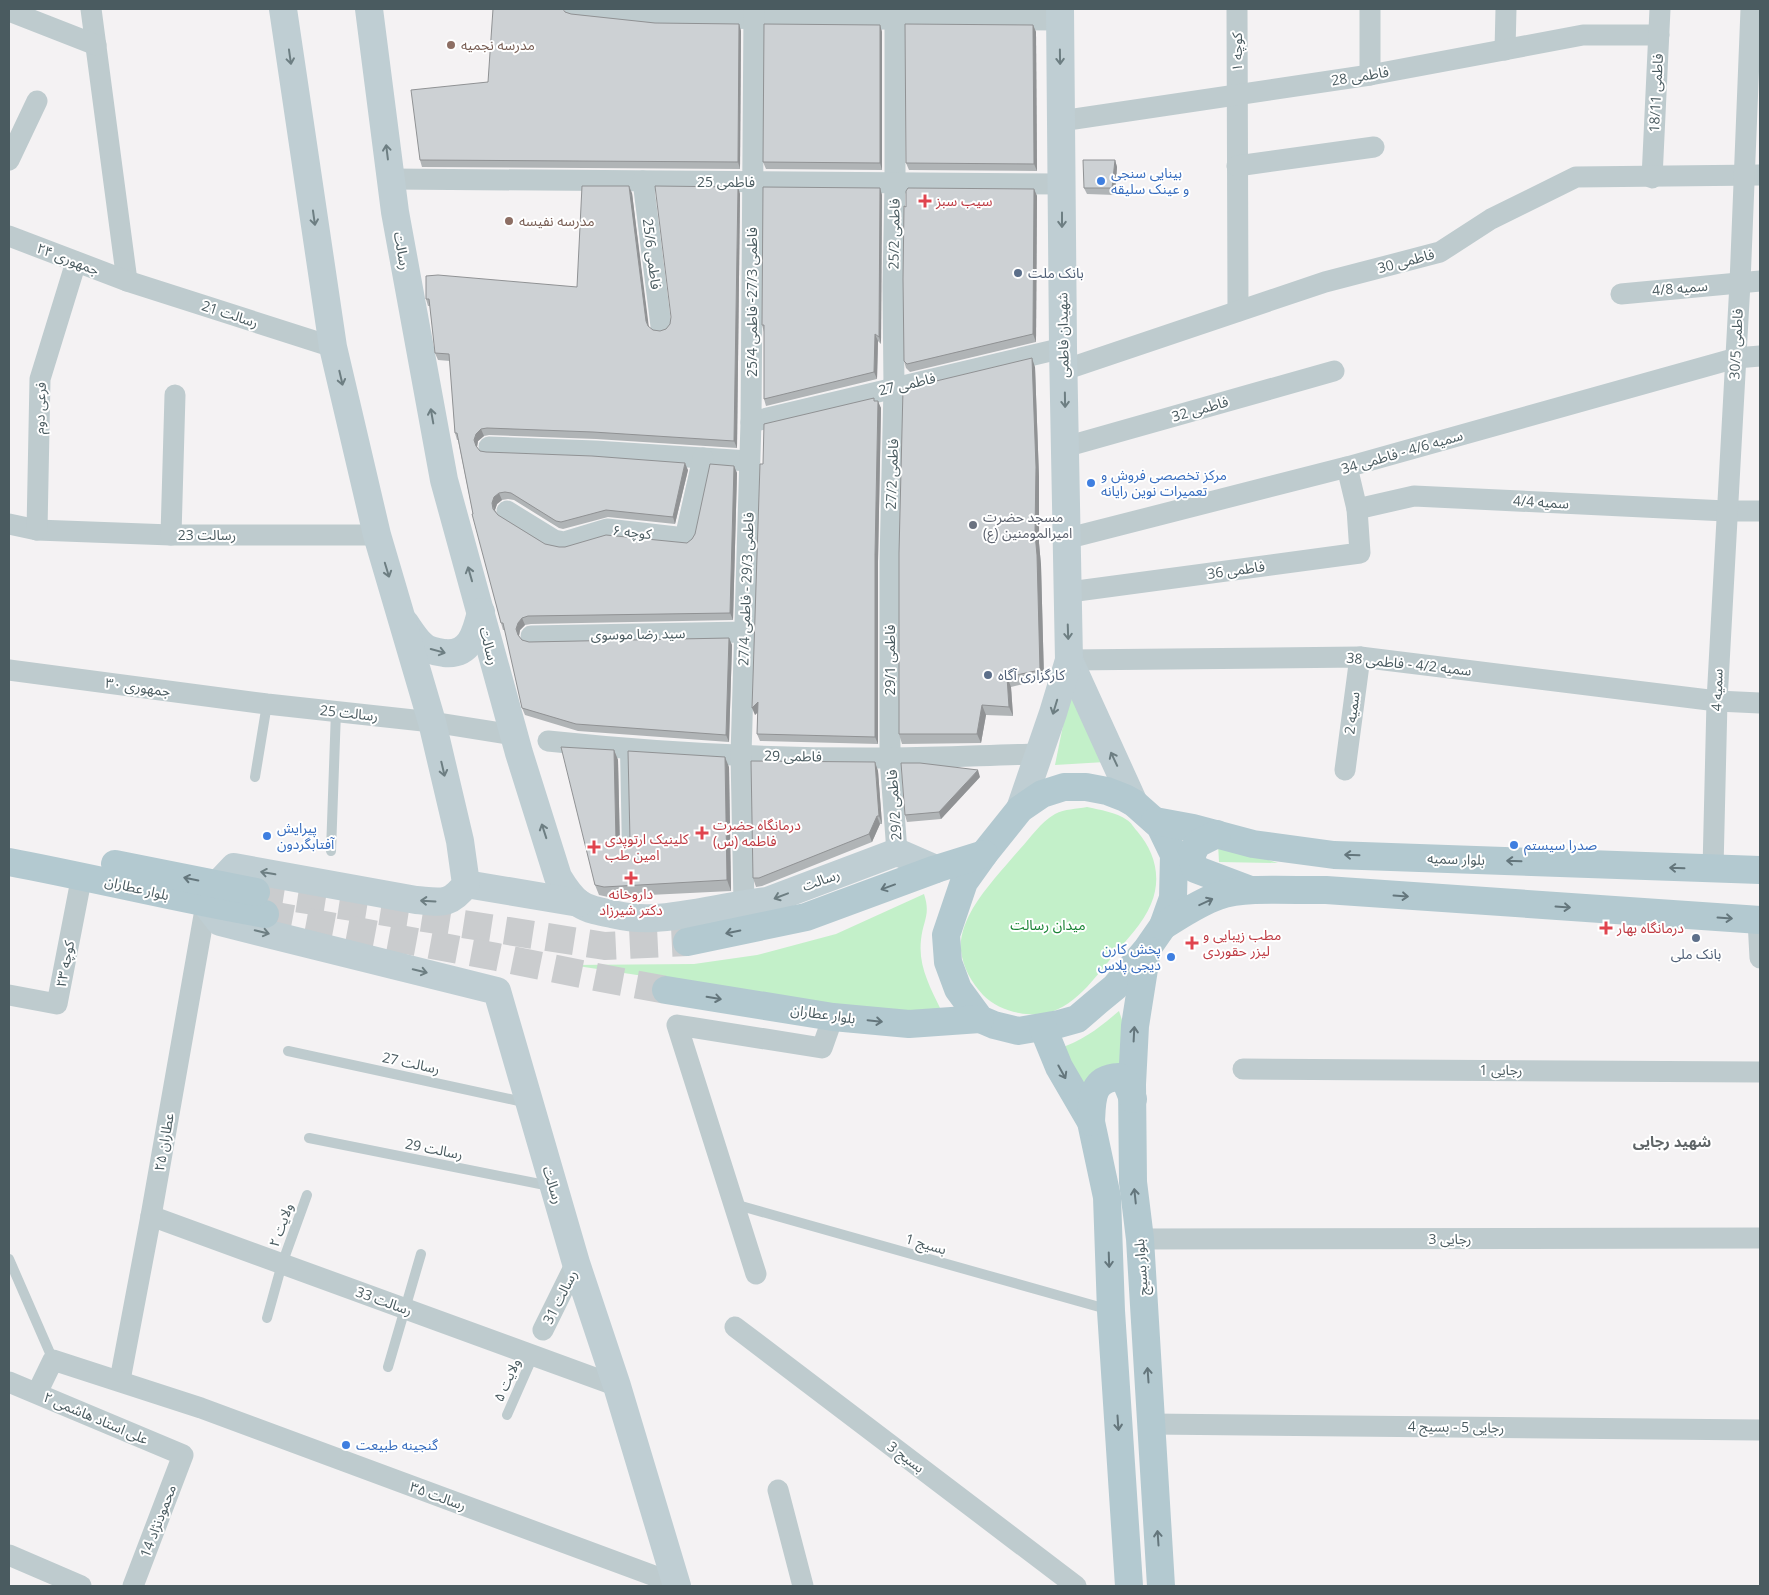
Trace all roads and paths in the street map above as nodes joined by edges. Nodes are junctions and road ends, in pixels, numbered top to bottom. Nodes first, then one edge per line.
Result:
1 (91, 9) edge
2 (283, 9) edge
3 (369, 9) edge
4 (575, 9) edge
5 (1237, 9) edge
6 (1370, 9) edge
7 (1506, 9) edge
8 (1660, 9) edge
9 (1752, 9) edge
10 (9, 11) edge
11 (659, 13) edge
12 (754, 14) edge
13 (895, 14) edge
14 (1060, 14) edge
15 (1659, 35) junction
16 (96, 45) junction
17 (1505, 50) junction
18 (1370, 75) junction
19 (1237, 95) junction
20 (37, 101) dead end
21 (1061, 121) junction
22 (1374, 147) dead end
23 (9, 160) edge
24 (1236, 166) junction
25 (1752, 176) edge
26 (1652, 178) junction
27 (391, 179) junction
28 (643, 181) junction
29 (752, 182) junction
30 (895, 183) junction
31 (1062, 184) junction
32 (9, 236) edge
33 (76, 262) junction
34 (127, 282) junction
35 (1750, 282) edge
36 (1621, 294) dead end
37 (1238, 311) junction
38 (661, 326) dead end
39 (333, 347) junction
40 (1760, 356) edge
41 (1736, 358) junction
42 (1064, 359) junction
43 (1334, 371) dead end
44 (894, 387) junction
45 (175, 395) dead end
46 (751, 422) junction
47 (488, 447) dead end
48 (1065, 448) junction
49 (703, 458) junction
50 (749, 461) junction
51 (1347, 467) junction
52 (1357, 509) junction
53 (507, 511) dead end
54 (1726, 511) junction
55 (1760, 511) edge
56 (9, 524) edge
57 (37, 530) junction
58 (171, 535) junction
59 (377, 535) junction
60 (1066, 536) junction
61 (890, 562) joint
62 (1067, 590) junction
63 (481, 612) junction
64 (402, 620) junction
65 (745, 632) junction
66 (530, 636) dead end
67 (1360, 657) junction
68 (1069, 660) junction
69 (9, 670) edge
70 (1717, 701) junction
71 (267, 704) junction
72 (1760, 704) edge
73 (336, 712) junction
74 (432, 722) junction
75 (514, 735) junction
76 (548, 741) dead end
77 (625, 749) junction
78 (1039, 754) junction
79 (742, 755) junction
80 (890, 758) junction
81 (1345, 770) dead end
82 (255, 777) dead end
83 (1134, 803) junction
84 (1020, 809) junction
85 (1155, 821) junction
86 (1217, 834) junction
87 (9, 842) edge
88 (331, 851) dead end
89 (627, 851) edge
90 (897, 852) junction
91 (984, 854) junction
92 (9, 862) edge
93 (936, 869) junction
94 (1713, 869) junction
95 (1760, 870) edge
96 (82, 875) junction
97 (466, 884) junction
98 (1255, 891) junction
99 (212, 894) junction
100 (260, 903) tunnel mouth
101 (579, 903) junction
102 (744, 904) junction
103 (1759, 920) edge
104 (1163, 926) junction
105 (688, 942) tunnel mouth
106 (1148, 949) junction
107 (1760, 958) edge
108 (666, 990) tunnel mouth
109 (9, 995) edge
110 (833, 1017) junction
111 (980, 1019) junction
112 (1043, 1028) junction
113 (288, 1051) dead end
114 (1243, 1069) dead end
115 (1760, 1072) edge
116 (1132, 1099) junction
117 (528, 1103) junction
118 (1091, 1122) junction
119 (310, 1138) dead end
120 (554, 1187) junction
121 (307, 1195) dead end
122 (734, 1204) junction
123 (151, 1216) junction
124 (1760, 1238) edge
125 (1140, 1239) junction
126 (420, 1254) dead end
127 (9, 1259) edge
128 (576, 1263) junction
129 (282, 1264) junction
130 (756, 1274) dead end
131 (406, 1309) junction
132 (1111, 1311) junction
133 (267, 1318) dead end
134 (735, 1327) dead end
135 (543, 1330) dead end
136 (533, 1356) junction
137 (53, 1360) junction
138 (388, 1368) dead end
139 (120, 1380) junction
140 (9, 1382) edge
141 (617, 1386) junction
142 (37, 1393) junction
143 (507, 1415) dead end
144 (1151, 1424) junction
145 (1760, 1430) edge
146 (183, 1455) joint
147 (778, 1490) dead end
148 (9, 1555) edge
149 (807, 1584) edge
150 (676, 1585) edge
151 (81, 1586) edge
152 (133, 1586) edge
153 (1076, 1586) edge
154 (1129, 1586) edge
155 (1161, 1586) edge

1 - 16 street
2 -> 39 street
27 -> 3 street, رسالت
4 - 11 street
5 - 19 street, کوچه ۱
6 - 18 street
7 - 17 street
8 - 15 street, فاطمی 18/11
9 - 25 street, فاطمی 30/5
10 - 16 street
11 - 12 street
12 - 13 street
12 - 29 street, فاطمی 27/3- فاطمی 25/4
13 - 14 street
13 - 30 street, فاطمی 25/2
14 -> 21 street, شهیدان فاطمی
15 - 17 street, فاطمی 28
15 - 26 street, فاطمی 18/11
16 - 34 street
17 - 18 street, فاطمی 28
18 - 19 street, فاطمی 28
19 - 21 street, فاطمی 28
19 - 24 street, کوچه ۱
20 - 23 street
21 - 31 street, شهیدان فاطمی
22 - 24 street
24 - 37 street, کوچه ۱
25 - 26 street, فاطمی 30
25 - 35 street, فاطمی 30/5
26 - 37 street, فاطمی 30
27 - 28 street, فاطمی 25
63 -> 27 street, رسالت
28 - 29 street, فاطمی 25
28 - 38 street, فاطمی 25/6
29 - 30 street, فاطمی 25
29 - 46 street, فاطمی 27/3- فاطمی 25/4
30 - 31 street, فاطمی 25
30 - 44 street, فاطمی 25/2
31 -> 42 street, شهیدان فاطمی
32 - 33 street, جمهوری ۲۴
33 - 34 street, جمهوری ۲۴
33 - 57 street, فرعی دوم
34 - 39 street, رسالت 21
35 - 36 street, سمیه 4/8
35 - 41 street, فاطمی 30/5
37 - 42 street, فاطمی 30
39 -> 59 street
40 - 41 street, سمیه 4/6 - فاطمی 34
41 - 51 street, سمیه 4/6 - فاطمی 34
41 - 54 street, فاطمی 30/5
42 - 44 street, فاطمی 27
42 -> 48 street, شهیدان فاطمی
43 - 48 street, فاطمی 32
44 - 46 street, فاطمی 27
44 - 61 street, فاطمی 27/2
45 - 58 street
46 - 50 street, فاطمی 29/3 - فاطمی 27/4
47 - 49 street
48 - 60 street, شهیدان فاطمی
49 - 50 street
49 - 53 street, کوچه ۶
50 - 65 street, فاطمی 29/3 - فاطمی 27/4
51 - 52 street
51 - 60 street, سمیه 4/6 - فاطمی 34
52 - 54 street, سمیه 4/4
52 - 62 street, فاطمی 36
54 - 55 street, سمیه 4/4
54 - 70 street, سمیه 4
56 - 57 street, رسالت 23
57 - 58 street, رسالت 23
58 - 59 street, رسالت 23
59 -> 64 street
60 - 62 street, شهیدان فاطمی
61 - 80 street, فاطمی 29/1
62 -> 68 street, شهیدان فاطمی
64 -> 63 street
63 - 75 street, رسالت
64 - 74 street
65 - 66 street, سید رضا موسوی
65 - 79 street, فاطمی 29/3 - فاطمی 27/4
67 - 68 street, سمیه 4/2 - فاطمی 38
67 - 70 street, سمیه 4/2 - فاطمی 38
67 - 81 street, سمیه 2
68 -> 78 street
83 -> 68 street
69 - 71 street, جمهوری ۳۰
70 - 72 street, سمیه 4/2 - فاطمی 38
70 - 94 street, سمیه 4
71 - 73 street, رسالت 25
71 - 82 lane
73 - 74 street, رسالت 25
73 - 88 lane
74 - 75 street, رسالت 25
74 -> 97 street
101 -> 75 street, رسالت
76 - 77 street, فاطمی 29
77 - 79 street, فاطمی 29
77 - 89 lane
78 - 80 street, فاطمی 29
78 - 84 street
79 - 80 street, فاطمی 29
79 - 102 street, فاطمی 29/3 - فاطمی 27/4
80 - 90 street, فاطمی 29/2
83 - 84 main road
83 - 85 main road
84 - 91 main road
85 - 86 main road, بلوار سمیه
85 - 104 main road
94 -> 86 main road, بلوار سمیه
86 - 98 main road
99 -> 87 main road, بلوار عطاران
90 - 93 street
90 -> 102 street, رسالت
91 - 93 main road
91 - 111 main road
92 - 96 main road, بلوار عطاران
93 -> 105 main road
94 - 95 main road, بلوار سمیه
96 - 99 main road, بلوار عطاران
96 - 109 street, کوچه ۲۳
97 -> 99 street
97 - 101 street
98 -> 103 main road
104 -> 98 main road
99 - 100 main road, بلوار عطاران
99 -> 117 street, رسالت
99 - 123 street, عطاران ۲۵
101 - 102 street, رسالت
103 - 107 street
104 - 106 main road
106 - 112 main road
116 -> 106 main road, بلوار بسیج
108 -> 110 main road, بلوار عطاران
110 -> 111 main road, بلوار عطاران
110 - 122 street
111 - 112 main road
112 -> 118 main road
113 - 117 lane, رسالت 27
114 - 115 street, رجایی 1
116 - 118 main road
125 -> 116 main road, بلوار بسیج
117 - 120 street, رسالت
118 -> 132 main road
119 - 120 lane, رسالت 29
120 - 128 street, رسالت
121 - 129 lane, ولایت ۲
122 - 130 street
122 - 132 lane, بسیج 1
123 - 129 street, رسالت 33
123 - 139 street, عطاران ۲۵
124 - 125 street, رجایی 3
144 -> 125 main road, بلوار بسیج
126 - 131 lane
127 - 137 lane
128 - 135 street, رسالت 31
128 - 141 street, رسالت
129 - 131 street, رسالت 33
129 - 133 lane, ولایت ۲
131 - 136 street, رسالت 33
131 - 138 lane
132 -> 154 main road
134 - 153 street, بسیج 3
136 - 141 street, رسالت 33
136 - 143 lane, ولایت ۵
137 - 139 street, رسالت ۳۵
137 - 142 street
139 - 150 street, رسالت ۳۵
140 - 142 street, علی استاد هاشمی ۲
141 - 150 street, رسالت
142 - 146 street, علی استاد هاشمی ۲
144 - 145 street, رجایی 5 - بسیج 4
155 -> 144 main road, بلوار بسیج
146 - 152 street, محمودنژاد 14
147 - 149 street
148 - 151 street

